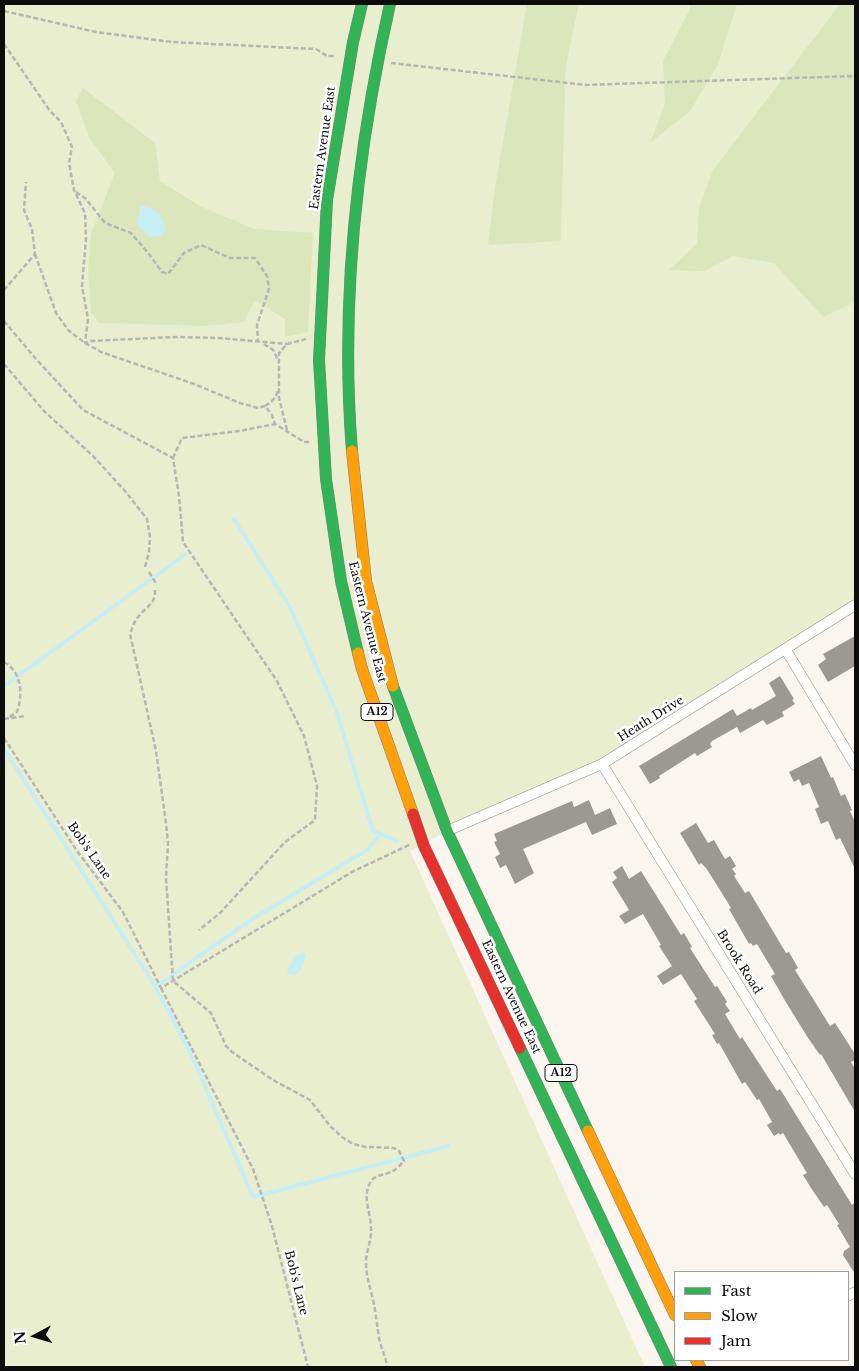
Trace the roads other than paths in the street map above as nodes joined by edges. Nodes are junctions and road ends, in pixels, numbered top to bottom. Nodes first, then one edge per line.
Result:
1 (362, 4) edge
2 (390, 4) edge
3 (855, 606) edge
4 (786, 650) junction
5 (602, 764) junction
6 (855, 765) edge
7 (447, 831) junction
8 (855, 1174) edge
9 (674, 1313) edge
10 (670, 1367) edge

1 - 10 highway, Eastern Avenue East / A12
2 - 7 highway, Eastern Avenue East / A12
3 - 4 street, Heath Drive
4 - 5 street, Heath Drive
4 - 6 street
5 - 7 street, Heath Drive
5 - 8 street, Brook Road
7 - 9 highway, Eastern Avenue East / A12

